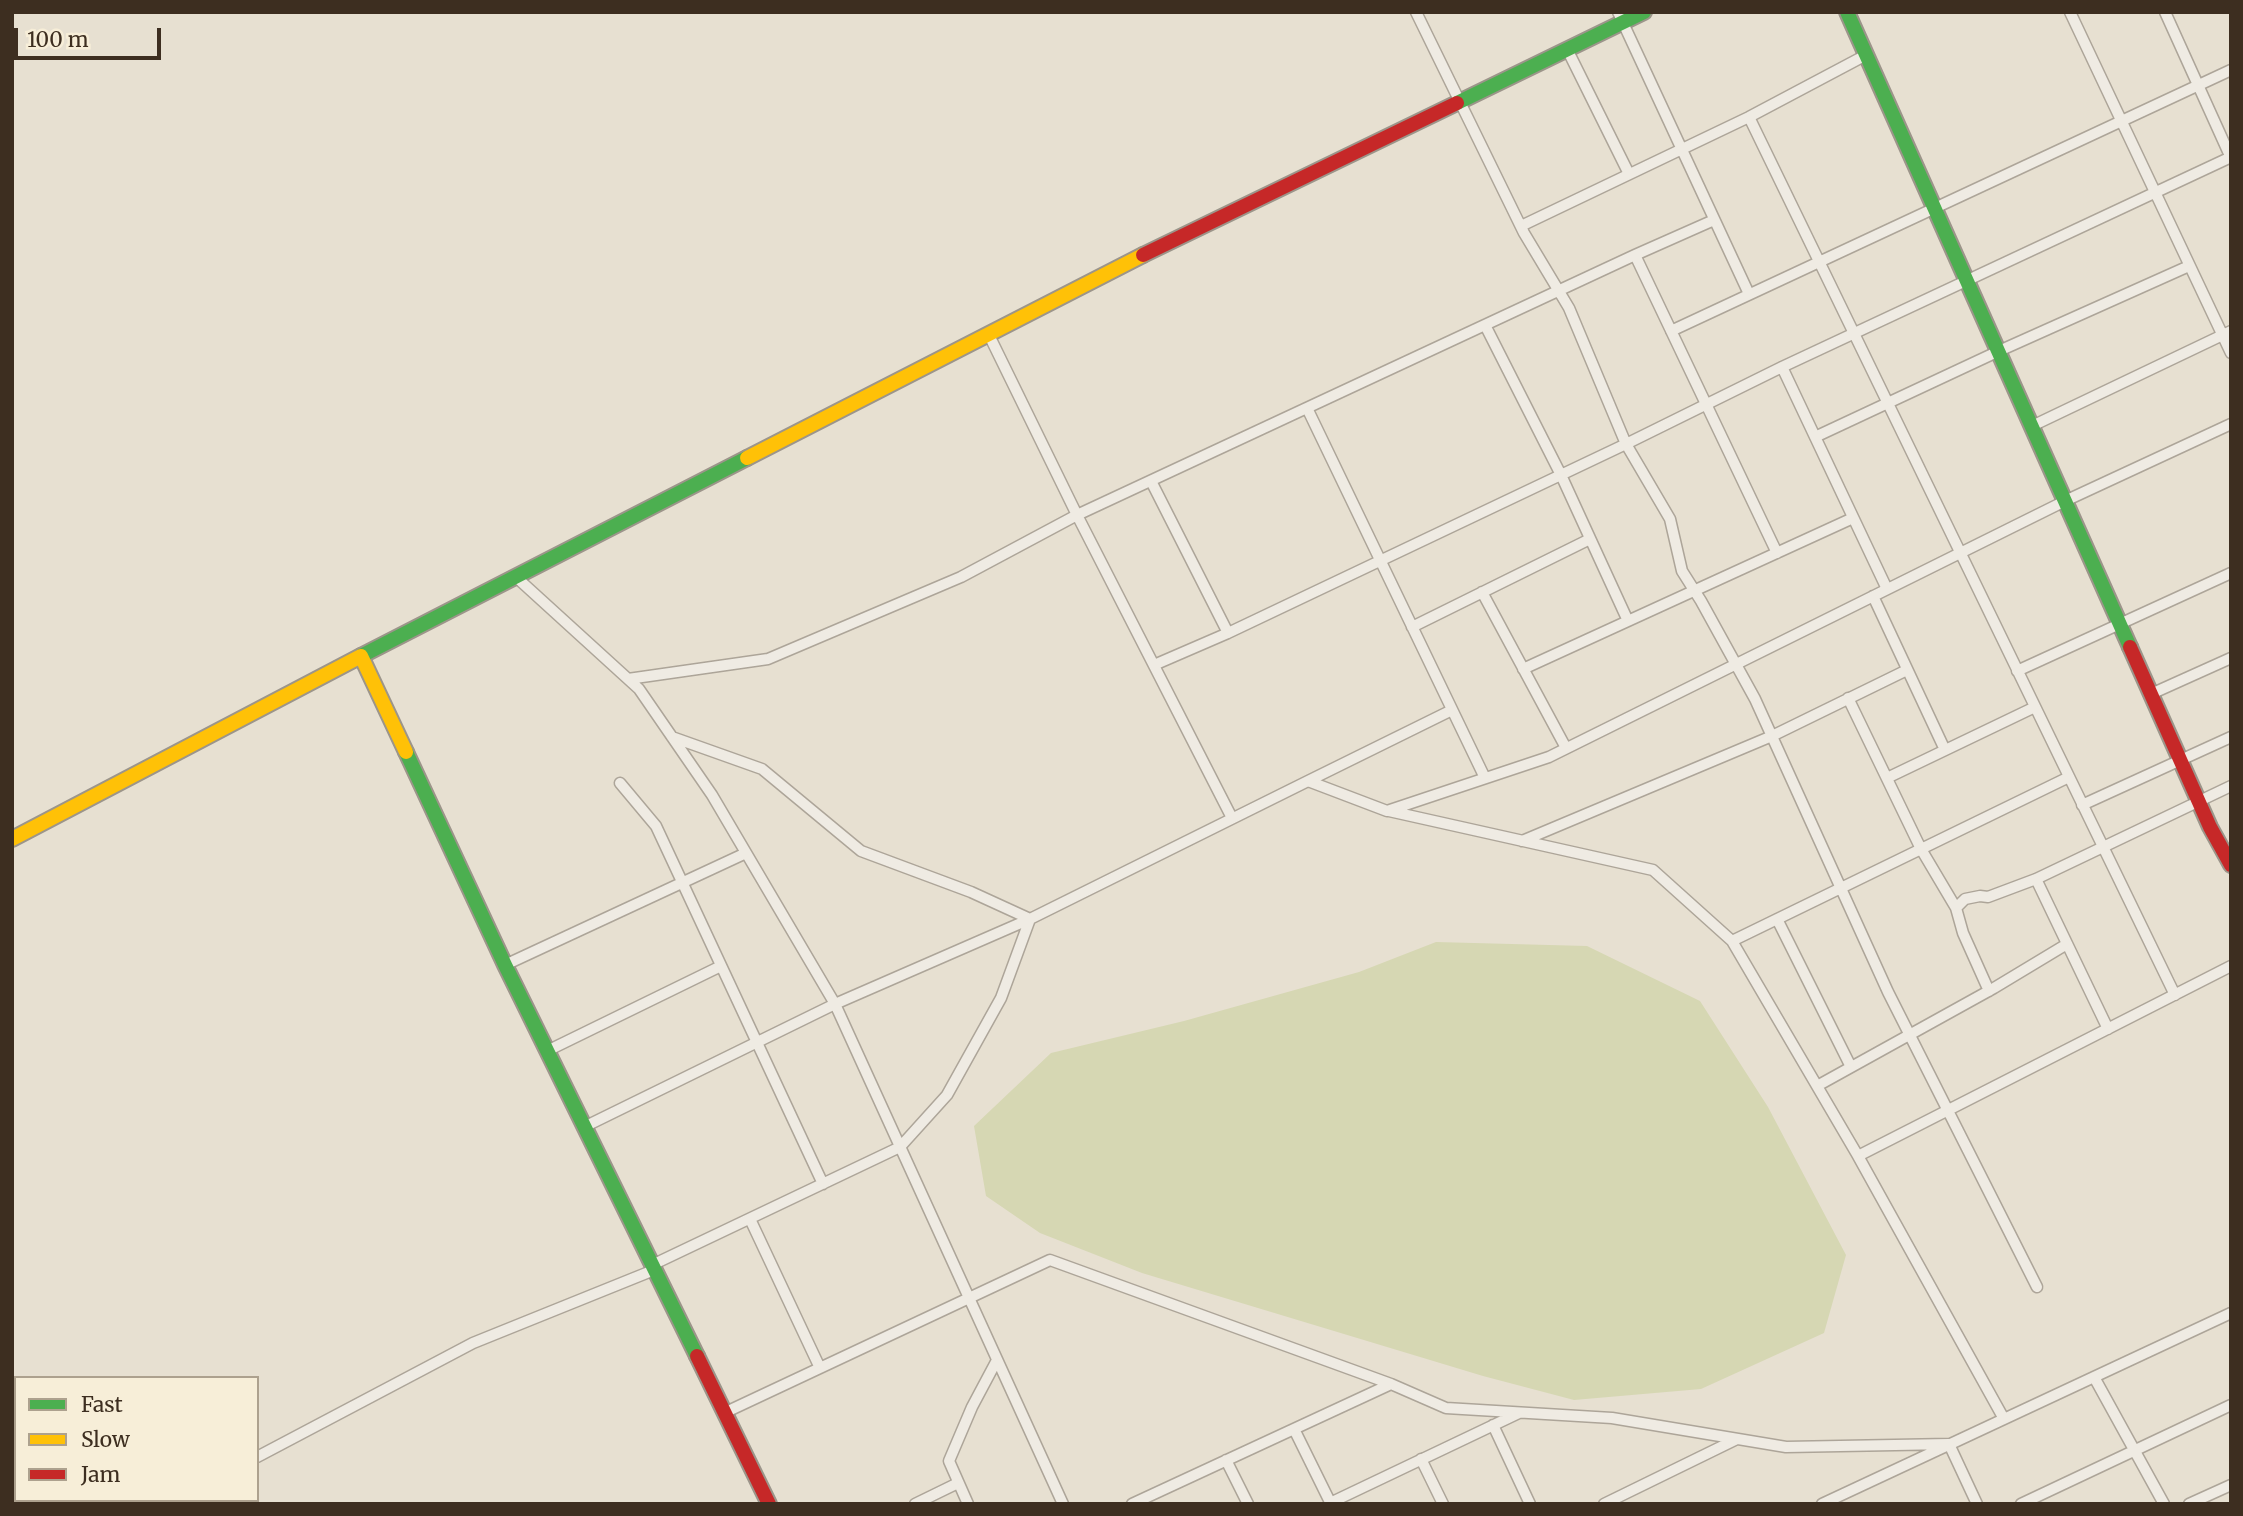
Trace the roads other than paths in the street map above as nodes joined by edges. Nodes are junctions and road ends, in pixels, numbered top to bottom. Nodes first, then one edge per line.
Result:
1 (1416, 12) edge
2 (1644, 12) edge
3 (1847, 12) edge
4 (2070, 12) edge
5 (2165, 12) edge
6 (1620, 17) edge
7 (1567, 49) junction
8 (1866, 55) junction
9 (2231, 70) edge
10 (2198, 85) junction
11 (1460, 101) junction
12 (1749, 117) junction
13 (2121, 121) junction
14 (1682, 149) junction
15 (2231, 157) edge
16 (1629, 174) junction
17 (2155, 192) junction
18 (1935, 207) junction
19 (1714, 220) junction
20 (1521, 226) junction
21 (1635, 255) junction
22 (1819, 262) junction
23 (2189, 266) junction
24 (1967, 279) junction
25 (1559, 291) junction
26 (1749, 294) junction
27 (1485, 325) junction
28 (1671, 331) junction
29 (988, 333) junction
30 (1853, 333) junction
31 (2227, 333) edge
32 (1999, 351) junction
33 (2231, 353) edge
34 (1782, 367) junction
35 (1706, 403) junction
36 (1887, 403) junction
37 (1307, 408) junction
38 (2231, 424) edge
39 (2032, 426) junction
40 (1815, 437) junction
41 (1626, 444) junction
42 (1561, 475) junction
43 (1151, 481) junction
44 (2065, 501) junction
45 (1077, 515) junction
46 (1853, 518) junction
47 (1590, 539) junction
48 (1777, 553) junction
49 (1960, 553) junction
50 (1380, 561) junction
51 (2231, 573) edge
52 (516, 577) junction
53 (1887, 589) junction
54 (1694, 591) junction
55 (1482, 592) junction
56 (1873, 596) junction
57 (1628, 621) junction
58 (2120, 623) junction
59 (1412, 627) junction
60 (1228, 633) junction
61 (360, 656) junction
62 (2231, 658) edge
63 (1736, 664) junction
64 (1154, 665) junction
65 (1523, 668) junction
66 (1907, 670) junction
67 (2017, 671) junction
68 (628, 679) junction
69 (2151, 694) junction
70 (1848, 698) junction
71 (2035, 707) junction
72 (1452, 710) junction
73 (1772, 736) junction
74 (672, 737) junction
75 (2231, 737) edge
76 (1566, 748) junction
77 (1945, 750) junction
78 (2180, 760) junction
79 (2069, 777) junction
80 (1485, 778) junction
81 (1887, 778) junction
82 (1308, 781) junction
83 (620, 783) dead end
84 (2231, 786) edge
85 (2199, 801) junction
86 (2082, 805) junction
87 (1387, 811) junction
88 (1232, 818) junction
89 (12, 839) edge
90 (1521, 841) junction
91 (2102, 846) junction
92 (1921, 849) junction
93 (746, 853) junction
94 (2231, 866) edge
95 (2036, 879) junction
96 (682, 883) junction
97 (1841, 888) junction
98 (1956, 908) junction
99 (1030, 919) junction
100 (1777, 919) junction
101 (1732, 941) junction
102 (2067, 944) junction
103 (505, 965) junction
104 (721, 966) junction
105 (2231, 966) edge
106 (1989, 991) junction
107 (2175, 995) junction
108 (835, 1004) junction
109 (2108, 1029) junction
110 (1910, 1035) junction
111 (757, 1042) junction
112 (547, 1051) junction
113 (1851, 1067) junction
114 (1817, 1086) junction
115 (1948, 1110) junction
116 (584, 1127) junction
117 (901, 1147) junction
118 (1858, 1156) junction
119 (823, 1184) junction
120 (750, 1219) junction
121 (653, 1267) junction
122 (2037, 1287) dead end
123 (969, 1298) junction
124 (2230, 1316) edge
125 (998, 1360) junction
126 (820, 1368) junction
127 (2094, 1377) junction
128 (1391, 1384) junction
129 (2231, 1405) edge
130 (1520, 1412) junction
131 (724, 1413) junction
132 (2004, 1419) junction
133 (1493, 1425) junction
134 (1294, 1429) junction
135 (1737, 1439) junction
136 (1949, 1444) junction
137 (2135, 1450) junction
138 (259, 1456) edge
139 (1227, 1460) junction
140 (1421, 1460) junction
141 (958, 1483) junction
142 (2231, 1485) edge
143 (1157, 1492) junction
144 (1331, 1503) edge
145 (769, 1504) edge
146 (915, 1504) edge
147 (968, 1504) edge
148 (1063, 1504) edge
149 (1132, 1504) edge
150 (1162, 1504) edge
151 (1248, 1504) edge
152 (1443, 1504) edge
153 (1530, 1504) edge
154 (1604, 1504) edge
155 (1822, 1504) edge
156 (1978, 1504) edge
157 (2021, 1504) edge
158 (2164, 1504) edge
159 (2189, 1504) edge

1 - 11 street
2 - 6 main road
3 - 8 main road
4 - 13 street
5 - 10 street
6 - 7 main road
6 - 14 street
7 - 11 main road
7 - 16 street
8 - 12 street
8 - 18 main road
9 - 10 street
10 - 13 street
10 - 15 street
11 - 20 street
11 - 29 main road
12 - 14 street
12 - 22 street
13 - 17 street
13 - 18 street
14 - 16 street
14 - 19 street
15 - 17 street
16 - 20 street
17 - 23 street
17 - 24 street
18 - 22 street
18 - 24 main road
19 - 21 street
19 - 26 street
20 - 25 street
21 - 25 street
21 - 28 street
22 - 26 street
22 - 30 street
23 - 31 street
23 - 32 street
24 - 30 street
24 - 32 main road
25 - 27 street
25 - 41 street
26 - 28 street
27 - 37 street
27 - 42 street
28 - 35 street
29 - 45 street
29 - 52 main road
30 - 34 street
30 - 36 street
31 - 33 street
31 - 39 street
32 - 36 street
32 - 39 main road
34 - 35 street
34 - 40 street
35 - 41 street
35 - 48 street
36 - 40 street
36 - 49 street
37 - 43 street
37 - 50 street
38 - 44 street
39 - 44 main road
40 - 46 street
41 - 42 street
41 - 54 street
42 - 47 street
42 - 50 street
43 - 45 street
43 - 60 street
44 - 49 street
44 - 58 main road
45 - 64 street
45 - 68 street
46 - 48 street
46 - 53 street
47 - 55 street
47 - 57 street
48 - 54 street
49 - 53 street
49 - 67 street
50 - 59 street
50 - 60 street
51 - 58 street
52 - 61 main road
52 - 68 street
53 - 56 street
54 - 57 street
54 - 63 street
55 - 59 street
55 - 65 street
56 - 63 street
56 - 66 street
57 - 65 street
58 - 67 street
58 - 69 main road
59 - 72 street
60 - 64 street
61 - 89 main road
61 - 103 main road
62 - 69 street
63 - 73 street
63 - 76 street
64 - 88 street
65 - 76 street
66 - 70 street
66 - 77 street
67 - 71 street
68 - 74 street
69 - 78 main road
70 - 73 street
70 - 81 street
71 - 77 street
71 - 79 street
72 - 80 street
72 - 82 street
73 - 90 street
73 - 97 street
74 - 93 street
74 - 99 street
75 - 78 street
76 - 80 street
77 - 81 street
78 - 85 main road
78 - 86 street
79 - 86 street
79 - 92 street
80 - 87 street
81 - 92 street
82 - 87 street
82 - 88 street
83 - 96 street
84 - 85 street
85 - 91 street
85 - 94 main road
86 - 91 street
87 - 90 street
88 - 99 street
90 - 101 street
91 - 95 street
91 - 107 street
92 - 97 street
92 - 98 street
93 - 96 street
93 - 108 street
95 - 98 street
95 - 102 street
96 - 103 street
96 - 104 street
97 - 100 street
97 - 110 street
98 - 106 street
99 - 108 street
99 - 117 street
100 - 101 street
100 - 113 street
101 - 114 street
102 - 106 street
102 - 109 street
103 - 112 main road
104 - 111 street
104 - 112 street
105 - 107 street
106 - 110 street
107 - 109 street
108 - 111 street
108 - 117 street
109 - 115 street
110 - 113 street
110 - 115 street
111 - 116 street
111 - 119 street
112 - 116 main road
113 - 114 street
114 - 118 street
115 - 118 street
115 - 122 street
116 - 121 main road
117 - 119 street
117 - 123 street
118 - 132 street
119 - 120 street
120 - 121 street
120 - 126 street
121 - 131 main road
121 - 138 street
123 - 125 street
123 - 126 street
123 - 128 street
124 - 127 street
125 - 141 street
125 - 148 street
126 - 131 street
127 - 132 street
127 - 137 street
128 - 130 street
128 - 134 street
129 - 137 street
130 - 133 street
130 - 135 street
131 - 145 main road
132 - 136 street
133 - 140 street
133 - 153 street
134 - 139 street
134 - 144 street
135 - 136 street
135 - 154 street
136 - 155 street
136 - 156 street
137 - 157 street
137 - 158 street
139 - 143 street
139 - 151 street
140 - 144 street
140 - 152 street
141 - 146 street
141 - 147 street
142 - 159 street
143 - 149 street
143 - 150 street

